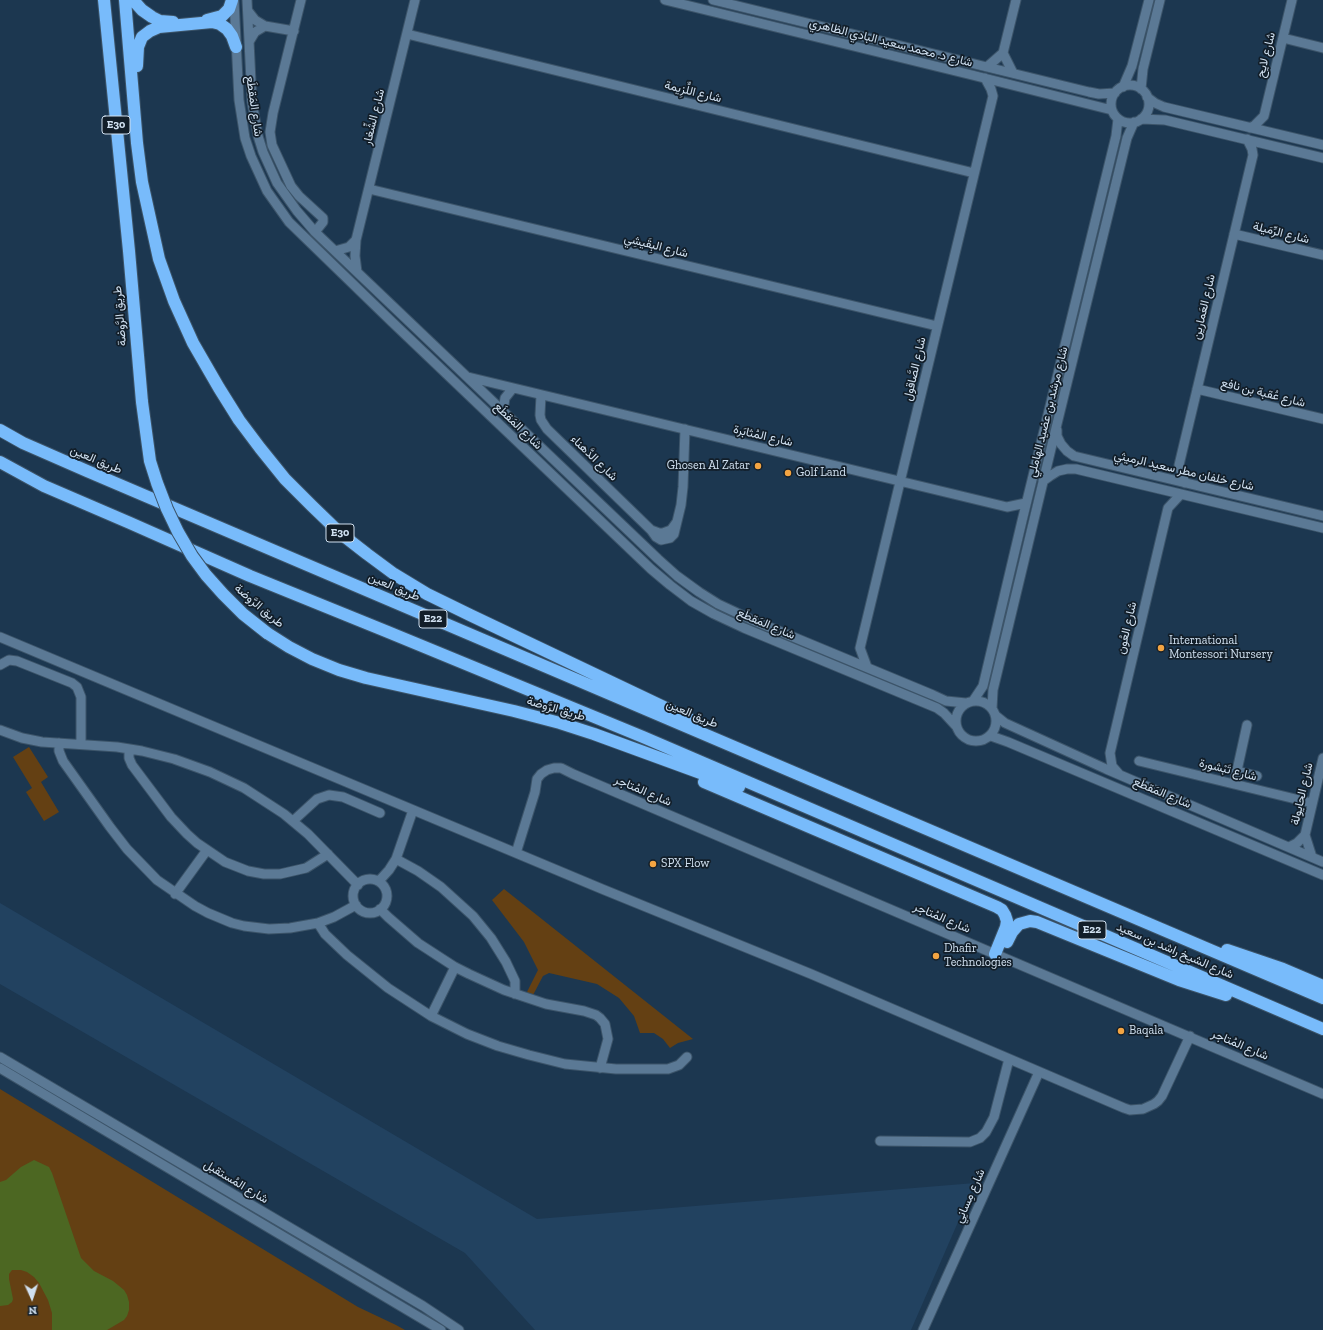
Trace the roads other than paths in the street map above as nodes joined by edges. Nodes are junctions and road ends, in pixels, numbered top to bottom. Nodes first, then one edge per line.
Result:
1 (104, 0) edge
2 (125, 0) edge
3 (133, 0) edge
4 (233, 0) edge
5 (248, 0) edge
6 (302, 0) edge
7 (415, 0) edge
8 (665, 0) edge
9 (713, 0) edge
10 (1016, 0) edge
11 (1149, 0) edge
12 (1160, 0) edge
13 (1292, 0) edge
14 (248, 11) junction
15 (265, 26) junction
16 (294, 31) junction
17 (407, 34) junction
18 (1283, 38) junction
19 (249, 42) junction
20 (236, 47) junction
21 (1323, 48) edge
22 (1003, 53) junction
23 (976, 64) junction
24 (987, 67) junction
25 (1012, 73) junction
26 (972, 75) junction
27 (985, 78) junction
28 (1009, 84) junction
29 (1123, 87) junction
30 (1115, 92) junction
31 (1144, 93) junction
32 (993, 96) junction
33 (1112, 110) junction
34 (1264, 116) junction
35 (1118, 119) junction
36 (1137, 121) junction
37 (1250, 128) junction
38 (1270, 132) junction
39 (1247, 140) junction
40 (1306, 140) junction
41 (137, 143) junction
42 (1266, 144) junction
43 (1323, 145) edge
44 (1303, 153) junction
45 (1253, 154) junction
46 (1323, 158) edge
47 (974, 173) junction
48 (369, 189) junction
49 (315, 232) junction
50 (1234, 234) junction
51 (356, 240) junction
52 (335, 251) junction
53 (1323, 255) edge
54 (357, 272) junction
55 (404, 317) junction
56 (390, 320) junction
57 (937, 326) junction
58 (466, 377) junction
59 (513, 388) junction
60 (1197, 389) junction
61 (541, 395) junction
62 (503, 411) junction
63 (1323, 419) edge
64 (1056, 428) junction
65 (685, 429) junction
66 (0, 430) edge
67 (1089, 460) junction
68 (0, 462) edge
69 (1179, 465) junction
70 (1087, 471) junction
71 (1166, 478) junction
72 (577, 481) junction
73 (901, 481) junction
74 (1043, 481) junction
75 (1186, 483) junction
76 (566, 488) junction
77 (1164, 490) junction
78 (1181, 494) junction
79 (1026, 503) junction
80 (1007, 506) junction
81 (1168, 508) junction
82 (1323, 516) edge
83 (1022, 521) junction
84 (1323, 528) edge
85 (0, 637) edge
86 (860, 648) junction
87 (842, 657) junction
88 (0, 665) edge
89 (867, 667) junction
90 (969, 702) junction
91 (994, 712) junction
92 (1247, 725) dead end
93 (956, 726) junction
94 (0, 730) edge
95 (594, 734) junction
96 (990, 736) junction
97 (59, 743) junction
98 (81, 744) junction
99 (129, 748) junction
100 (1110, 753) junction
101 (1323, 758) edge
102 (1139, 761) dead end
103 (1095, 764) junction
104 (1236, 772) junction
105 (1120, 775) junction
106 (1257, 776) dead end
107 (1234, 784) junction
108 (1312, 803) junction
109 (867, 804) junction
110 (413, 810) junction
111 (380, 814) dead end
112 (1194, 820) junction
113 (292, 821) junction
114 (862, 831) junction
115 (1305, 835) junction
116 (1274, 841) junction
117 (1289, 847) junction
118 (207, 850) junction
119 (516, 853) junction
120 (328, 854) junction
121 (1312, 857) junction
122 (396, 859) junction
123 (1323, 862) edge
124 (1323, 875) edge
125 (380, 882) junction
126 (358, 885) junction
127 (175, 894) junction
128 (356, 905) junction
129 (380, 909) junction
130 (318, 923) junction
131 (1186, 939) junction
132 (998, 955) junction
133 (455, 967) junction
134 (1323, 986) edge
135 (515, 994) junction
136 (1323, 998) edge
137 (431, 1016) junction
138 (1312, 1024) junction
139 (1323, 1029) edge
140 (1190, 1036) junction
141 (0, 1057) edge
142 (687, 1057) dead end
143 (1009, 1059) junction
144 (0, 1068) edge
145 (600, 1068) junction
146 (1039, 1072) junction
147 (1323, 1094) edge
148 (880, 1141) dead end
149 (441, 1330) edge
150 (459, 1330) edge
151 (923, 1330) edge

1 - 95 highway, طريق الرَّوضة / E30, bridge
2 - 41 highway, E30
3 - 4 highway
4 - 20 street, شارع المَقطَع
5 - 14 street, شارع المَقطَع
6 - 16 street
7 - 17 street, شارع الشِّغار
8 - 26 street, شارع د. محمد سعيد البادي الظاهري
9 - 23 street, شارع د. محمد سعيد البادي الظاهري
10 - 22 street
11 - 29 street
12 - 31 street
13 - 18 street, شارع لايح
14 - 15 street
14 - 19 street, شارع المَقطَع
15 - 16 street
15 - 19 street
16 - 49 street
17 - 47 street, شارع اللِّزِيمة
17 - 48 street, شارع الشِّغار
18 - 21 street
18 - 34 street, شارع لايح
19 - 49 street, شارع المَقطَع
20 - 41 highway
20 - 56 street, شارع المَقطَع
22 - 24 street
22 - 25 street
23 - 24 street, شارع د. محمد سعيد البادي الظاهري
23 - 26 street
24 - 25 street, شارع د. محمد سعيد البادي الظاهري
25 - 30 street, شارع د. محمد سعيد البادي الظاهري
26 - 27 street, شارع د. محمد سعيد البادي الظاهري
27 - 28 street, شارع د. محمد سعيد البادي الظاهري
27 - 32 street
28 - 32 street
28 - 33 street, شارع د. محمد سعيد البادي الظاهري
29 - 30 street
29 - 31 street
30 - 33 street
31 - 36 street
31 - 37 street
32 - 47 street, شارع الصَّاقول
33 - 35 street
34 - 37 street
34 - 38 street
35 - 36 street
35 - 79 street, شارع مرشد بن عضيد الهاملي
36 - 39 street
36 - 64 street, شارع مرشد بن عضيد الهاملي
37 - 38 street
38 - 40 street
39 - 42 street
39 - 45 street
40 - 43 street
40 - 44 street
41 - 109 highway, E30
42 - 44 street
42 - 45 street
44 - 46 street
45 - 50 street, شارع العَمارين
47 - 57 street, شارع الصَّاقول
48 - 51 street, شارع الشِّغار
48 - 57 street, شارع البِقَيشِي
49 - 52 street, شارع المَقطَع
50 - 53 street, شارع الرِّمَيلة
50 - 60 street, شارع العَمارين
51 - 52 street
51 - 54 street, شارع الشِّغار
52 - 54 street, شارع المَقطَع
54 - 55 street, شارع المَقطَع
55 - 56 street
55 - 58 street, شارع المَقطَع
56 - 76 street, شارع المَقطَع
57 - 73 street, شارع الصَّاقول
58 - 59 street, شارع المُثابَرة
58 - 62 street, شارع المَقطَع
59 - 61 street, شارع المُثابَرة
59 - 62 street
60 - 63 street, شارع عُقبة بن نافع
60 - 69 street, شارع العَمارين
61 - 65 street, شارع المُثابَرة
61 - 65 street, شارع الدَّهناء
62 - 72 street, شارع المَقطَع
64 - 67 street, شارع خلفان مطر سعيد الرميثي
64 - 74 street, شارع مرشد بن عضيد الهاملي
65 - 73 street, شارع المُثابَرة
66 - 109 highway, طريق العين / E22
67 - 70 street
67 - 71 street, شارع خلفان مطر سعيد الرميثي
68 - 114 highway, E22
69 - 71 street
69 - 75 street
70 - 74 street, شارع خلفان مطر سعيد الرميثي
70 - 77 street, شارع خلفان مطر سعيد الرميثي
71 - 75 street, شارع خلفان مطر سعيد الرميثي
72 - 76 street
72 - 87 street, شارع المَقطَع
73 - 80 street, شارع المُثابَرة
73 - 86 street, شارع الصَّاقول
74 - 91 street, شارع مرشد بن عضيد الهاملي
75 - 82 street, شارع خلفان مطر سعيد الرميثي
76 - 93 street, شارع المَقطَع
77 - 78 street, شارع خلفان مطر سعيد الرميثي
77 - 81 street, شارع العُون
78 - 81 street, شارع العُون
78 - 84 street, شارع خلفان مطر سعيد الرميثي
79 - 80 street, شارع المُثابَرة
79 - 83 street, شارع مرشد بن عضيد الهاملي
80 - 83 street
81 - 100 street, شارع العُون
83 - 90 street, شارع مرشد بن عضيد الهاملي
85 - 110 street
86 - 87 street
86 - 89 street
87 - 89 street, شارع المَقطَع
88 - 98 street
89 - 90 street, شارع المَقطَع
90 - 91 street
90 - 93 street
91 - 96 street
91 - 103 street, شارع المَقطَع
92 - 104 street
93 - 96 street
94 - 97 street
95 - 114 highway, طريق الرَّوضة / E30
95 - 132 highway
96 - 112 street, شارع المَقطَع
97 - 98 street
97 - 127 street
98 - 99 street
99 - 113 street
99 - 118 street
100 - 103 street
100 - 105 street
101 - 108 street, شارع الحايولة
102 - 107 street, شارع تَبْشورة
103 - 105 street, شارع المَقطَع
104 - 106 street
104 - 107 street
105 - 116 street, شارع المَقطَع
107 - 108 street, شارع تَبْشورة
108 - 115 street, شارع الحايولة
109 - 131 highway, شارع الشيخ راشد بن سعيد / E22
110 - 119 street
110 - 122 street
111 - 113 street
112 - 116 street
112 - 124 street, شارع المَقطَع
113 - 120 street
114 - 138 highway, شارع الشيخ راشد بن سعيد / E22
115 - 117 street, شارع الحايولة
115 - 121 street, شارع الحايولة
116 - 117 street, شارع المَقطَع
117 - 121 street, شارع المَقطَع
118 - 120 street
118 - 127 street
119 - 132 street, شارع المُتاجر
119 - 143 street
120 - 126 street
121 - 123 street, شارع المَقطَع
122 - 125 street
122 - 135 street
125 - 126 street
125 - 129 street
126 - 128 street
127 - 130 street
128 - 129 street
128 - 130 street
129 - 133 street
130 - 137 street
131 - 134 highway
131 - 136 highway, شارع الشيخ راشد بن سعيد / E22
132 - 138 highway
132 - 140 street, شارع المُتاجر
133 - 135 street
133 - 137 street
135 - 145 street
137 - 145 street
138 - 139 highway, شارع الشيخ راشد بن سعيد / E22
140 - 146 street
140 - 147 street, شارع المُتاجر
141 - 150 street, شارع المُستقبل
142 - 145 street
143 - 146 street
143 - 148 street
144 - 149 street, شارع المُستقبل
146 - 151 street, شارع مِسانِي

